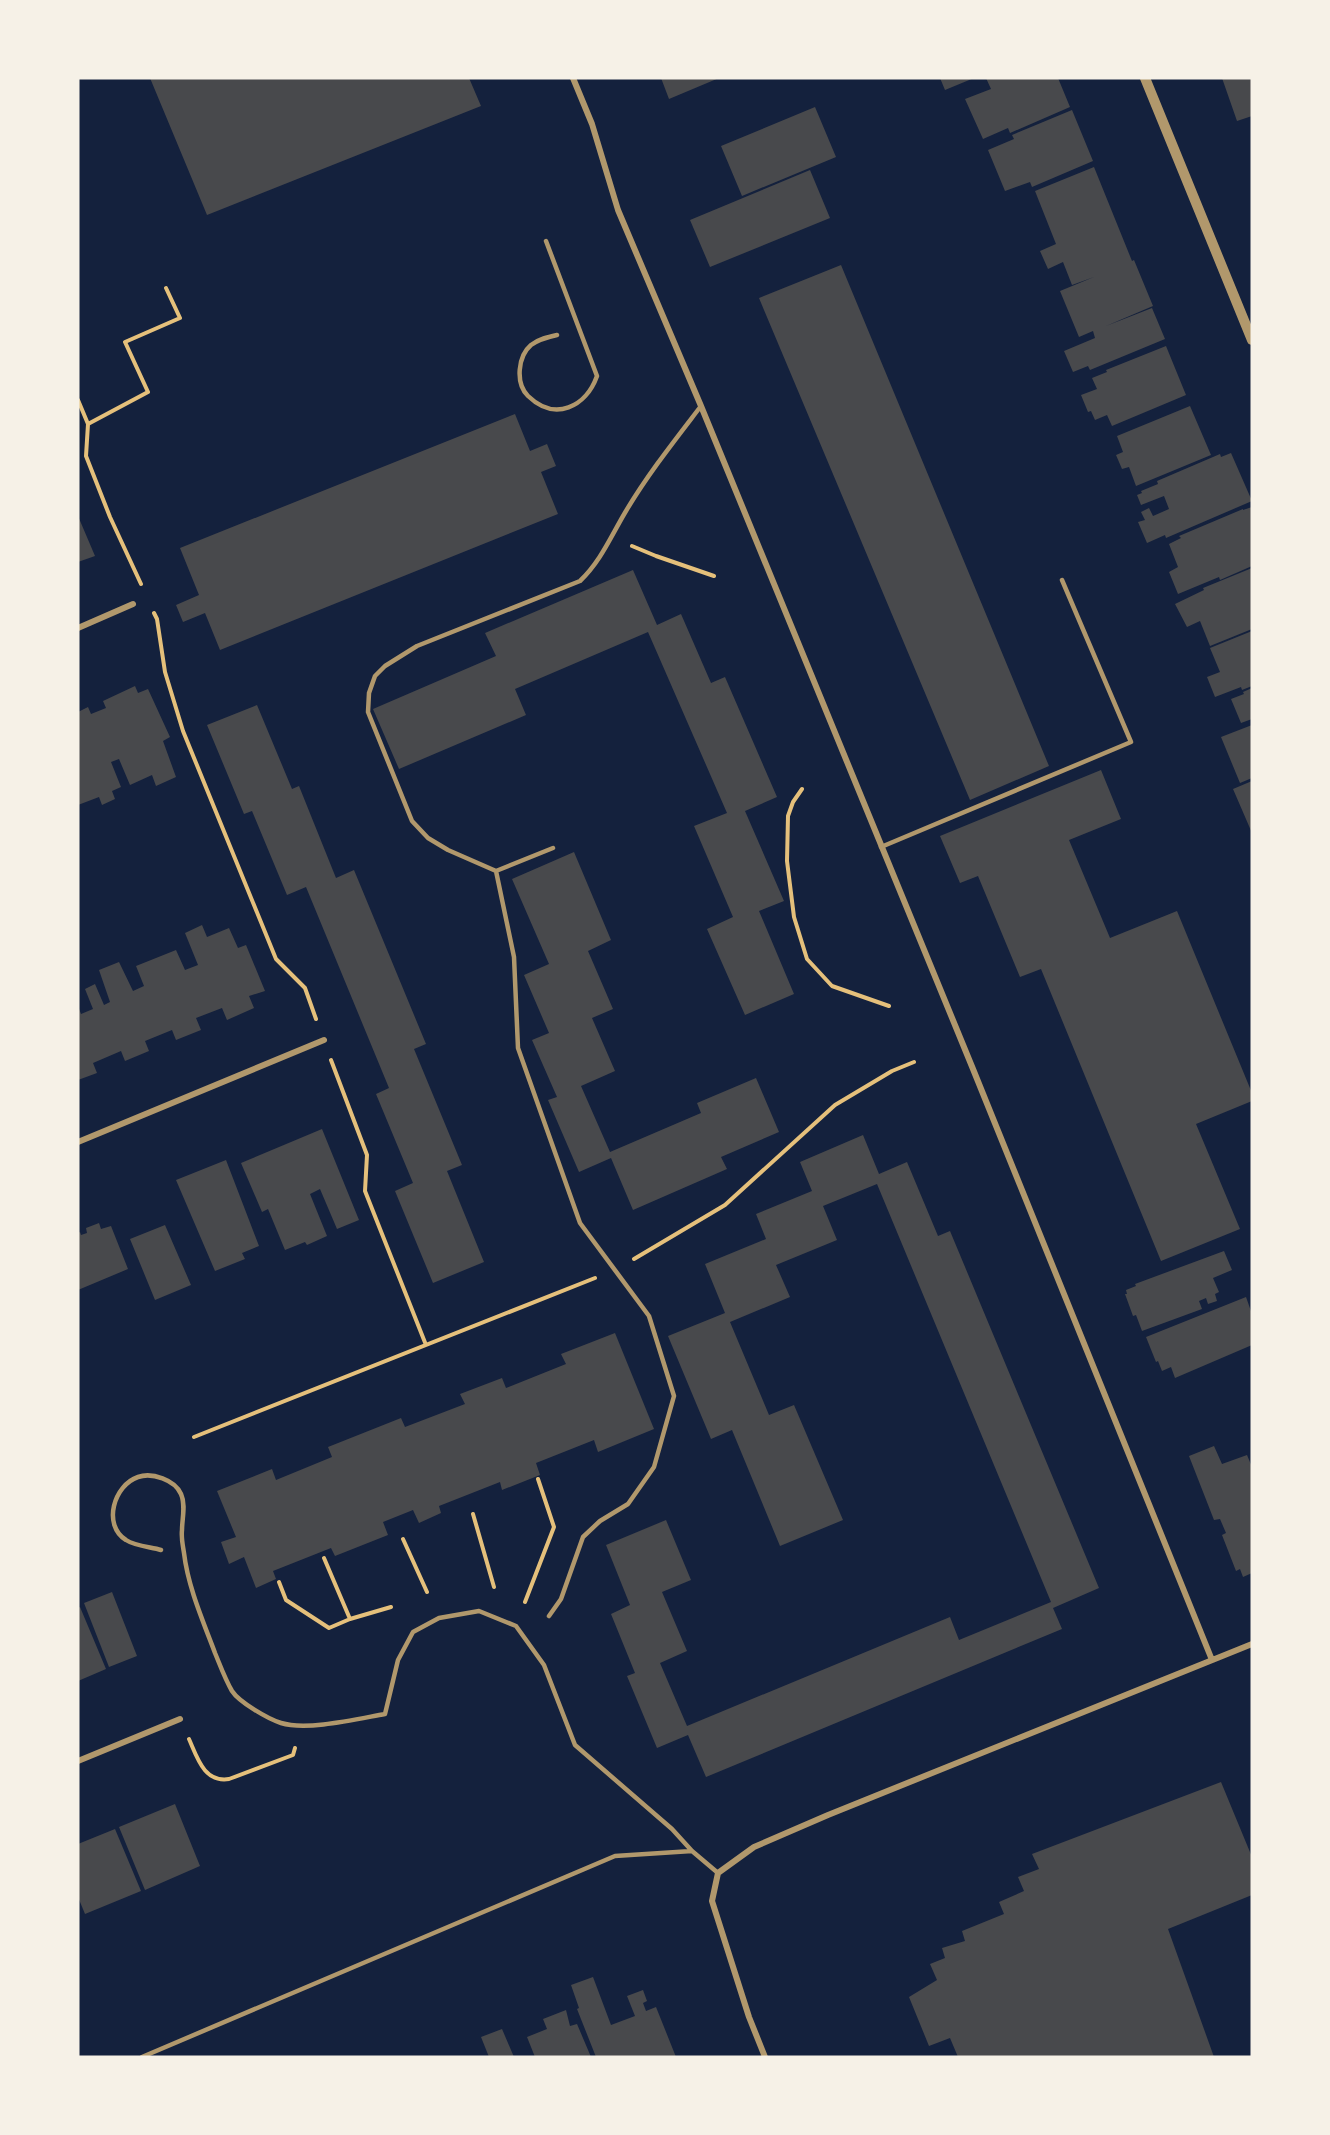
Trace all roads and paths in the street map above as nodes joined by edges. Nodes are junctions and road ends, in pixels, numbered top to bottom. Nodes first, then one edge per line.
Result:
1 (573, 78) edge
2 (1145, 78) edge
3 (546, 241) dead end
4 (166, 288) dead end
5 (557, 335) dead end
6 (1252, 340) edge
7 (78, 400) edge
8 (701, 406) junction
9 (88, 424) junction
10 (612, 537) junction
11 (714, 576) dead end
12 (1062, 580) dead end
13 (144, 590) dead end
14 (133, 604) dead end
15 (152, 609) dead end
16 (78, 628) edge
17 (802, 789) dead end
18 (881, 847) junction
19 (553, 848) dead end
20 (496, 871) junction
21 (889, 1006) dead end
22 (324, 1040) junction
23 (914, 1062) dead end
24 (78, 1142) edge
25 (615, 1270) junction
26 (426, 1345) junction
27 (194, 1437) dead end
28 (538, 1479) dead end
29 (473, 1514) dead end
30 (403, 1539) dead end
31 (161, 1550) dead end
32 (324, 1558) dead end
33 (279, 1582) dead end
34 (494, 1587) dead end
35 (427, 1592) dead end
36 (525, 1602) dead end
37 (391, 1606) dead end
38 (549, 1616) dead end
39 (350, 1619) junction
40 (1252, 1644) edge
41 (1212, 1660) junction
42 (180, 1719) joint
43 (298, 1739) dead end
44 (78, 1761) edge
45 (692, 1851) junction
46 (718, 1873) junction
47 (142, 2057) edge
48 (765, 2057) edge

1 - 8 street
2 - 6 street
3 - 5 lane
4 - 9 path
7 - 9 path
8 - 10 lane
8 - 18 street
9 - 13 path
10 - 11 path
10 - 20 lane
12 - 18 lane
14 - 16 street
15 - 22 path
17 - 21 path
18 - 41 street
19 - 20 lane
20 - 25 lane
22 - 24 street
22 - 26 path
23 - 25 path
25 - 26 path
25 - 38 lane
26 - 27 path
28 - 36 path
29 - 34 path
30 - 35 path
31 - 45 lane
32 - 39 path
33 - 39 path
37 - 39 path
40 - 41 street
41 - 46 street
42 - 43 path
42 - 44 street
45 - 46 lane
45 - 47 lane
46 - 48 street

